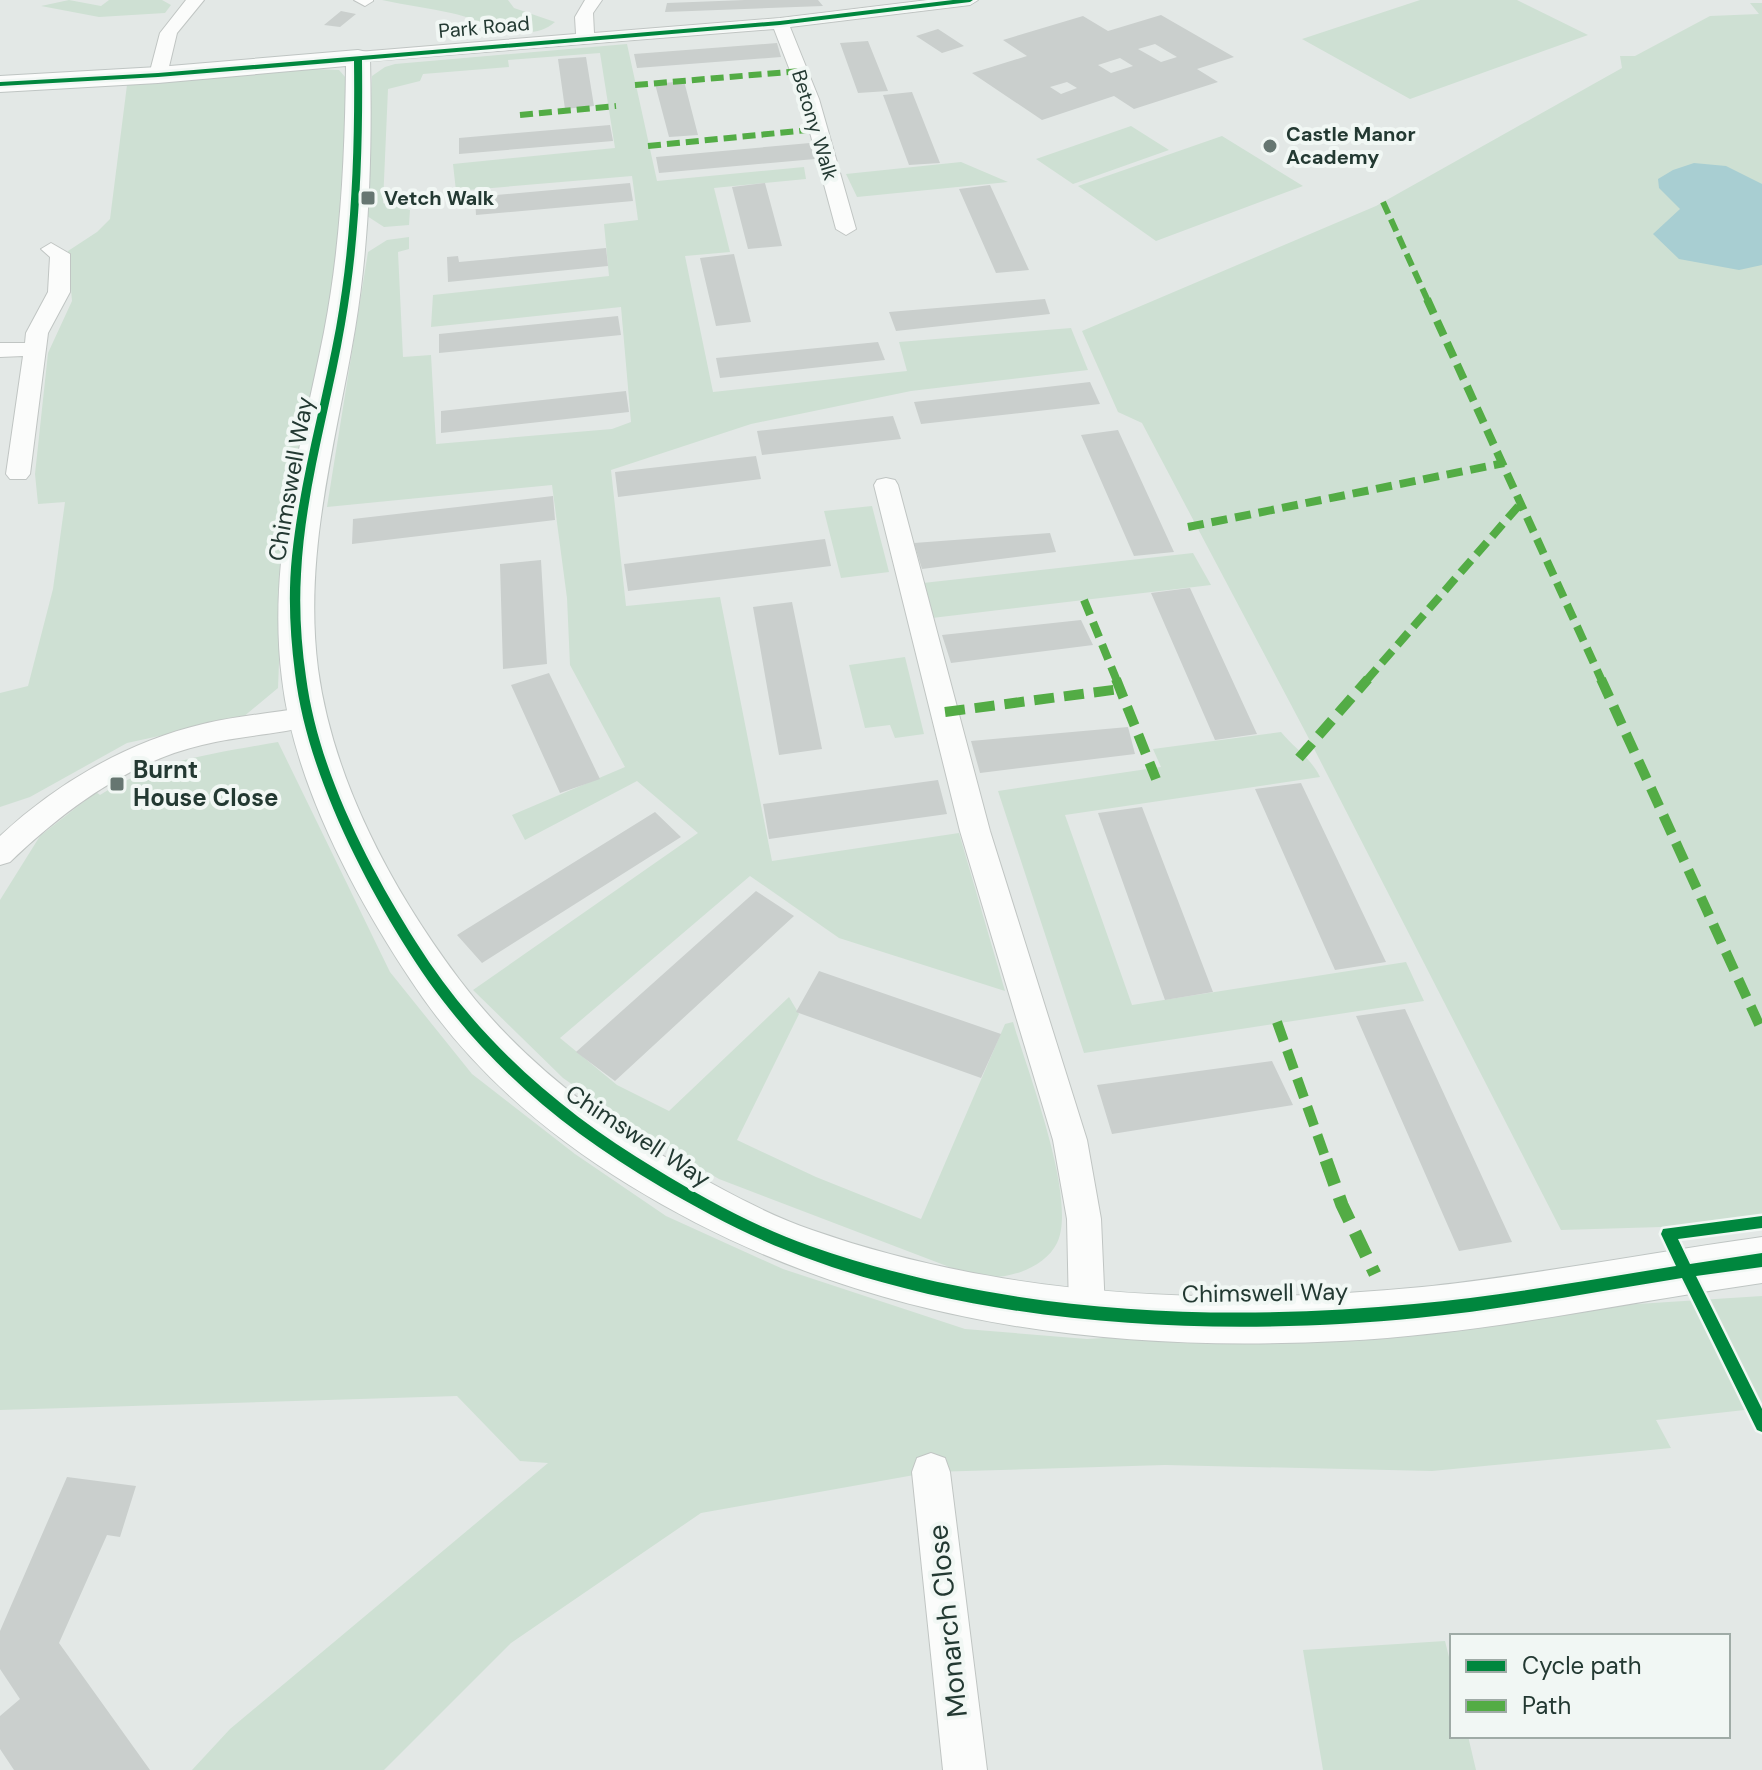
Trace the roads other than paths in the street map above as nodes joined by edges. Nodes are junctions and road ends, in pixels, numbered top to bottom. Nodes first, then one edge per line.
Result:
1 (196, 0) edge
2 (594, 0) edge
3 (970, 0) edge
4 (780, 23) junction
5 (586, 38) junction
6 (358, 57) junction
7 (158, 75) junction
8 (0, 84) edge
9 (846, 229) dead end
10 (51, 249) dead end
11 (35, 349) junction
12 (0, 350) edge
13 (18, 474) dead end
14 (886, 485) dead end
15 (307, 717) junction
16 (7, 837) edge
17 (1762, 1260) edge
18 (1087, 1310) junction
19 (931, 1472) dead end
20 (965, 1770) edge

1 - 7 street
2 - 5 street
3 - 4 street, Park Road
4 - 5 street, Park Road
4 - 9 street, Betony Walk
5 - 6 street, Park Road
6 - 7 street, Park Road
6 - 15 street, Chimswell Way
7 - 8 street, Park Road
10 - 11 street
11 - 12 street
11 - 13 street
14 - 18 street
15 - 16 street
15 - 18 street, Chimswell Way
17 - 18 street, Chimswell Way
19 - 20 street, Monarch Close

